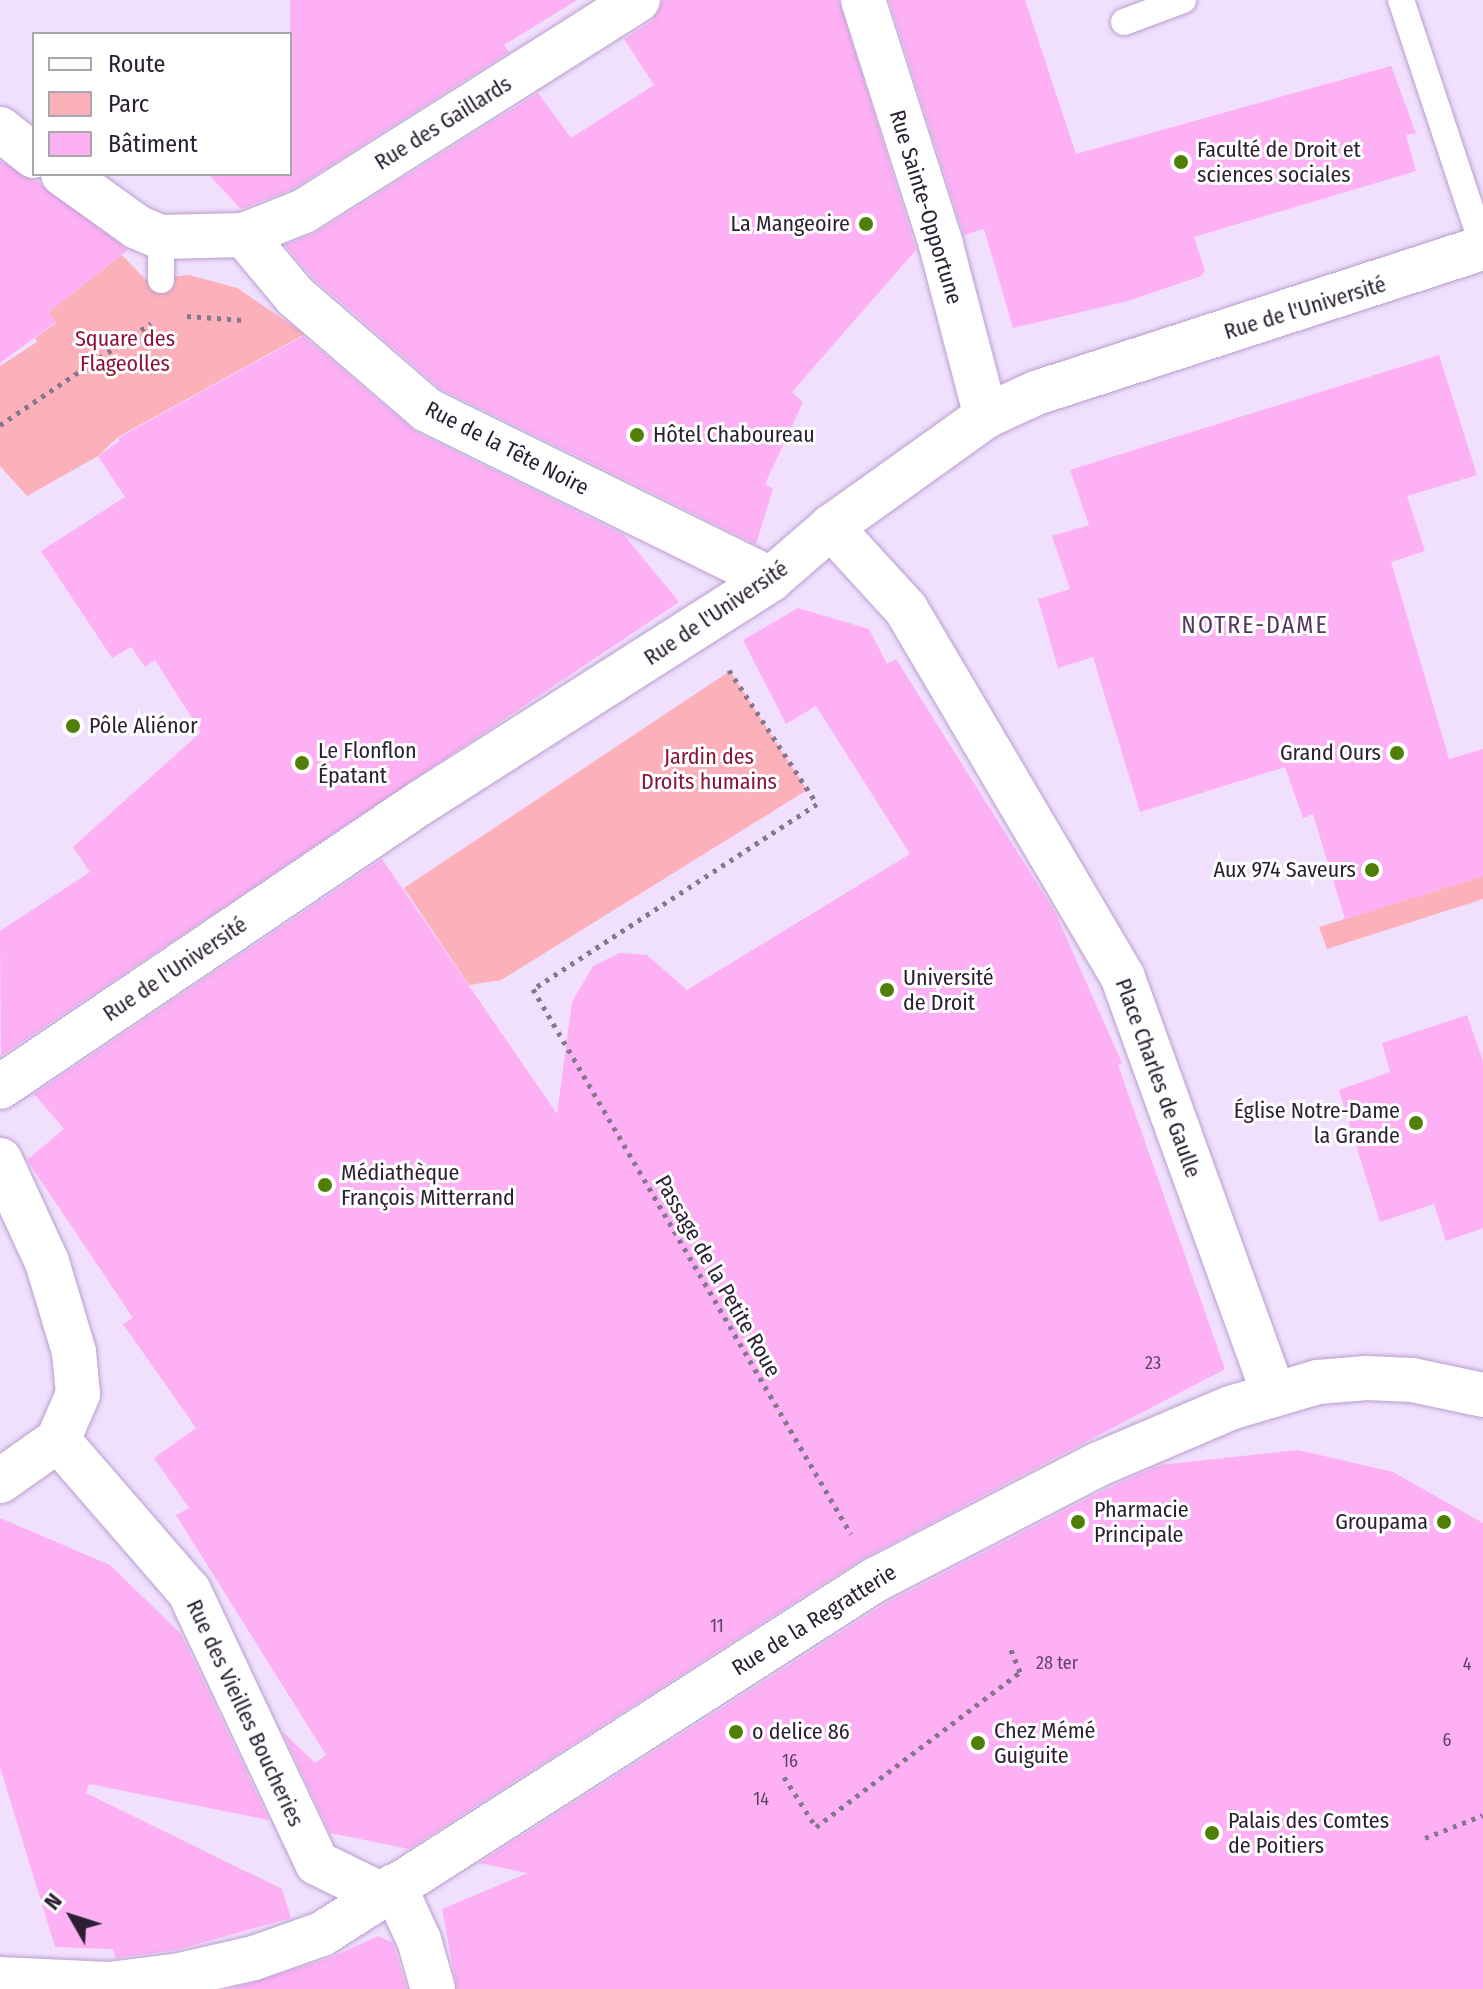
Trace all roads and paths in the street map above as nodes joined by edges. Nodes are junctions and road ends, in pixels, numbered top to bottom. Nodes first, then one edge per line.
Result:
1 (638, 0) edge
2 (863, 0) edge
3 (1183, 0) edge
4 (1401, 0) edge
5 (1124, 22) dead end
6 (0, 129) edge
7 (32, 154) edge
8 (66, 176) edge
9 (244, 235) junction
10 (161, 237) junction
11 (1483, 247) edge
12 (161, 280) dead end
13 (173, 316) dead end
14 (161, 317) dead end
15 (321, 319) junction
16 (986, 416) junction
17 (0, 425) edge
18 (831, 527) junction
19 (771, 579) junction
20 (701, 625) junction
21 (0, 1087) edge
22 (0, 1160) edge
23 (1273, 1393) junction
24 (1483, 1395) edge
25 (58, 1440) junction
26 (0, 1481) edge
27 (875, 1580) junction
28 (1010, 1647) dead end
29 (784, 1777) dead end
30 (1483, 1815) edge
31 (1425, 1838) dead end
32 (388, 1891) junction
33 (5, 1978) edge
34 (433, 1989) edge

1 - 9 street, Rue des Gaillards
2 - 16 street, Rue Sainte-Opportune
3 - 5 lane
4 - 11 lane
6 - 7 street
8 - 10 street
9 - 10 street
9 - 15 street, Rue de la Tête Noire
10 - 12 lane
11 - 16 street, Rue de l'Université
13 - 15 path
14 - 17 path
15 - 19 street, Rue de la Tête Noire
16 - 18 street, Rue de l'Université
18 - 19 street, Rue de l'Université
18 - 23 street, Place Charles de Gaulle
19 - 20 street, Rue de l'Université
20 - 21 street, Rue de l'Université
20 - 27 path, Passage de la Petite Roue
22 - 25 street
23 - 24 street
23 - 27 street, Rue de la Regratterie
25 - 26 street
25 - 32 street, Rue des Vieilles Boucheries
27 - 32 street, Rue de la Regratterie
28 - 29 path
30 - 31 path
32 - 33 street, Rue de la Regratterie
32 - 34 street

